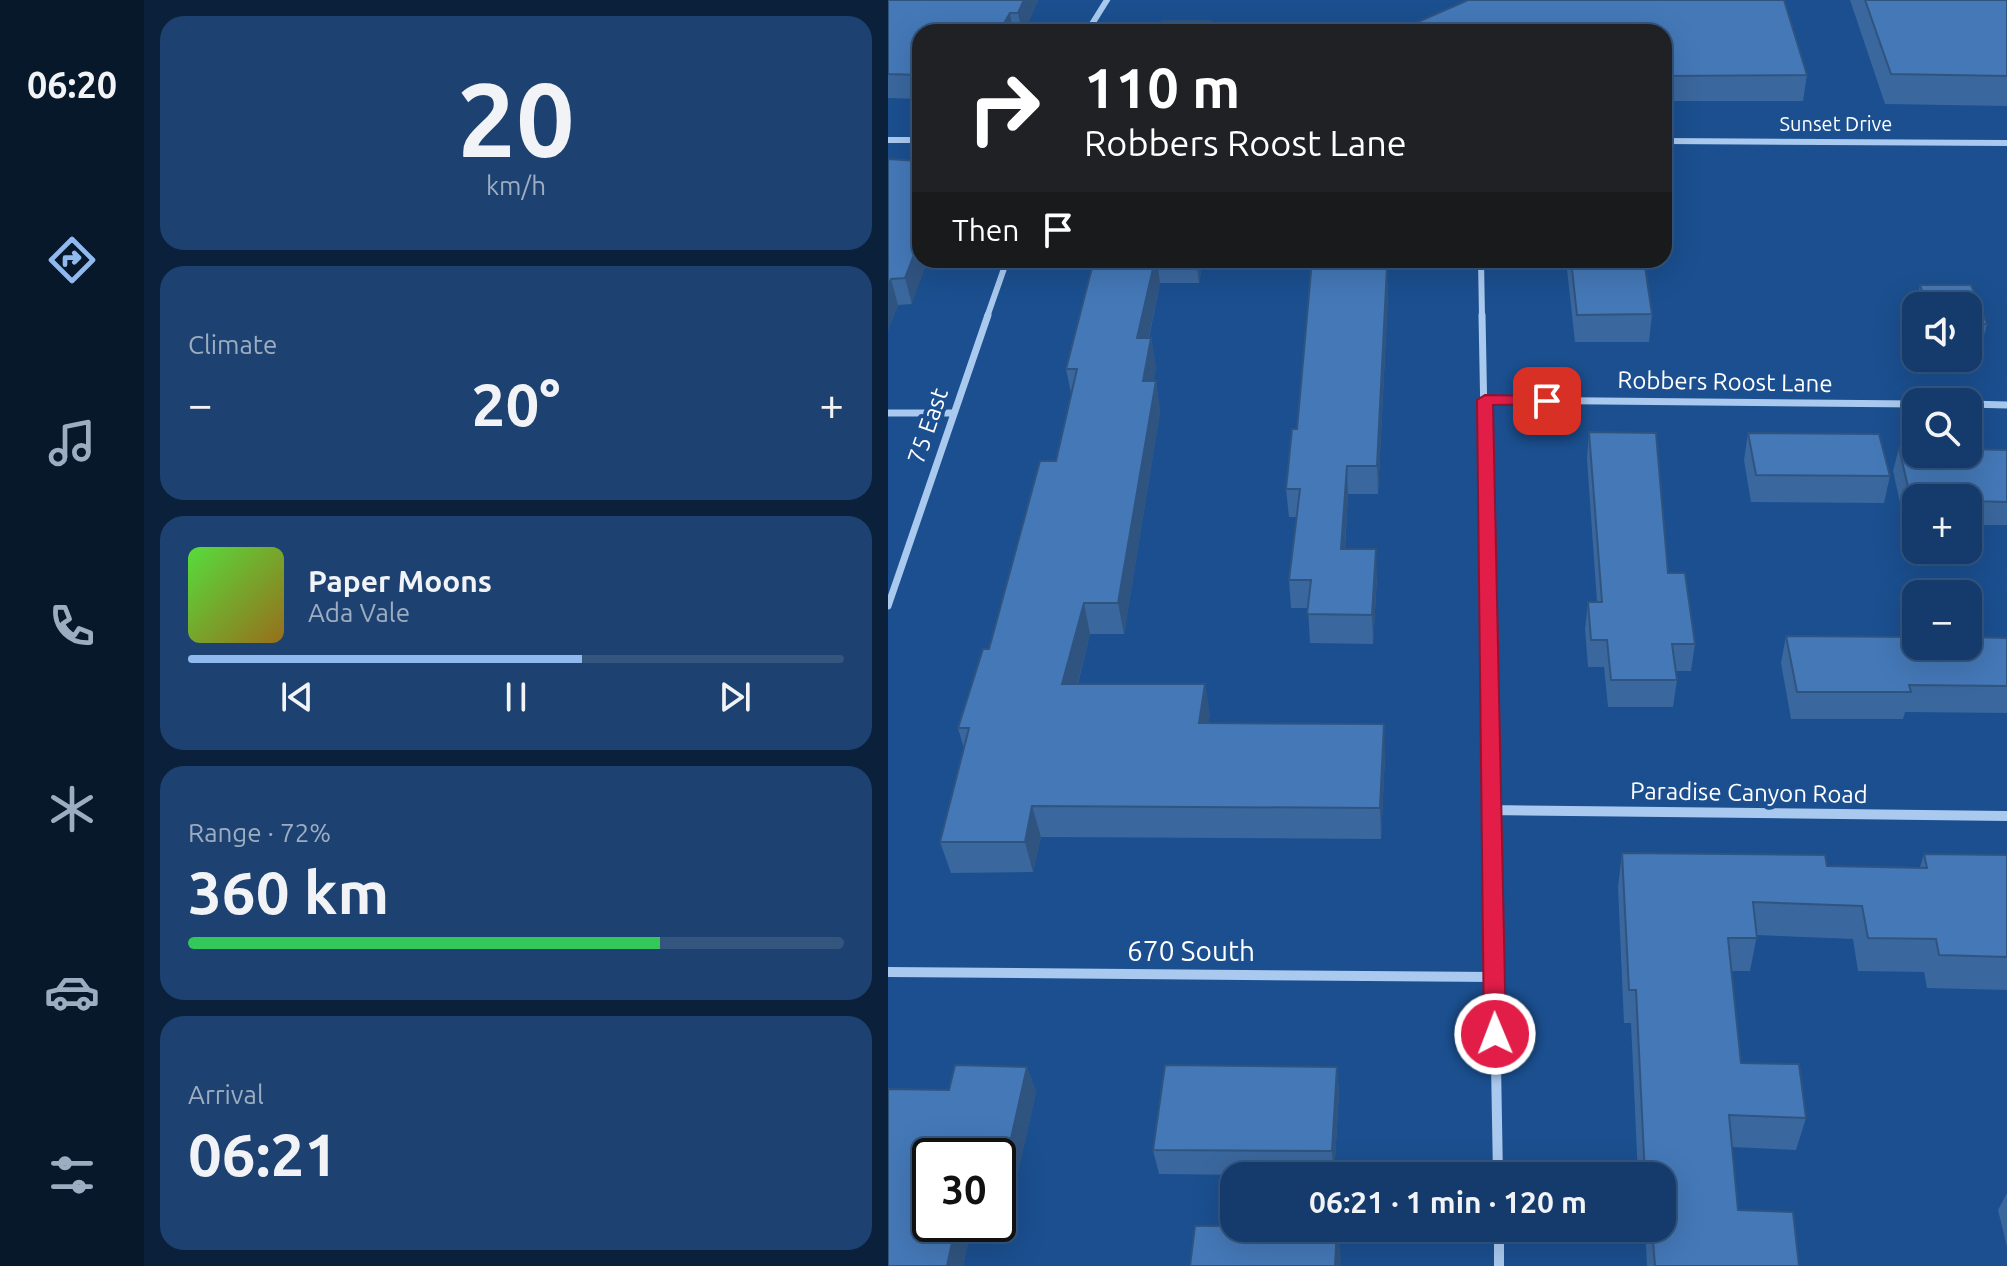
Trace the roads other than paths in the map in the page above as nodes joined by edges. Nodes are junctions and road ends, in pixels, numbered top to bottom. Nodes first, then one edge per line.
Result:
1 (1107, 0) edge
2 (1092, 24) edge
3 (888, 140) edge
4 (912, 140) edge
5 (1672, 141) edge
6 (2007, 143) edge
7 (1004, 268) edge
8 (1481, 268) edge
9 (1485, 400) junction
10 (1902, 404) edge
11 (1982, 404) edge
12 (2007, 405) edge
13 (888, 413) edge
14 (953, 413) junction
15 (888, 606) edge
16 (1490, 810) junction
17 (2007, 816) edge
18 (888, 972) edge
19 (1494, 977) junction
20 (1498, 1162) edge
21 (1499, 1242) edge
22 (1499, 1266) edge

1 - 2 street
3 - 4 street
5 - 6 street, Sunset Drive
7 - 14 street, 75 East
8 - 9 street
9 - 10 street, Robbers Roost Lane
9 - 16 street
11 - 12 street
13 - 14 street
14 - 15 street, 75 East
16 - 17 street, Paradise Canyon Road
16 - 19 street
18 - 19 street, 670 South
19 - 20 street
21 - 22 street

